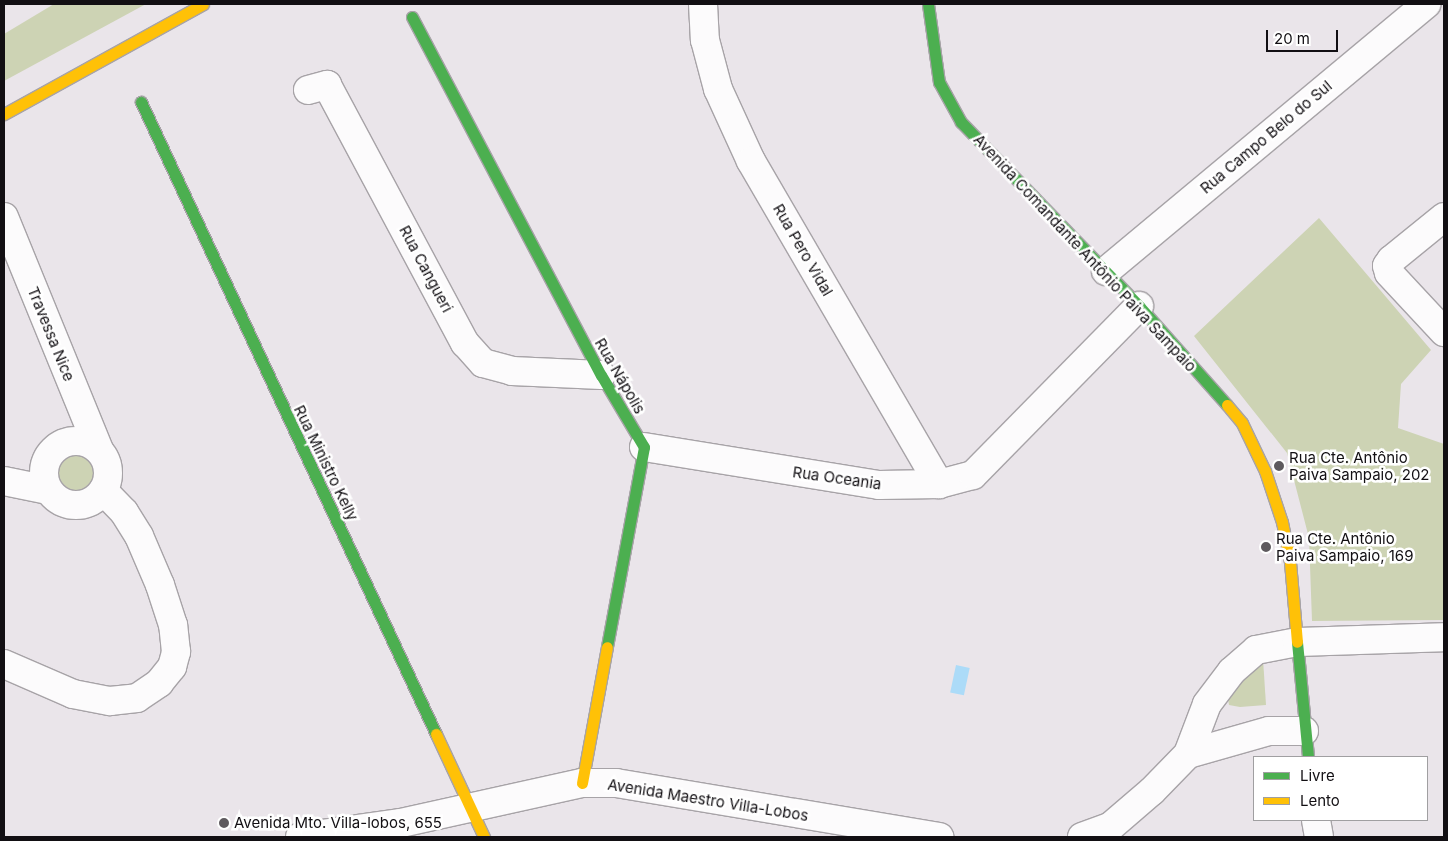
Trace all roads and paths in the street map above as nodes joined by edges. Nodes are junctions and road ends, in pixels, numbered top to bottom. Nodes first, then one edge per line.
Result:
1 (203, 4) edge
2 (704, 4) edge
3 (928, 4) edge
4 (1426, 4) edge
5 (412, 17) dead end
6 (308, 90) dead end
7 (141, 102) dead end
8 (4, 114) edge
9 (4, 217) edge
10 (1444, 217) edge
11 (1106, 271) junction
12 (1139, 306) junction
13 (1444, 332) edge
14 (601, 375) junction
15 (644, 447) junction
16 (99, 450) junction
17 (4, 480) edge
18 (939, 484) junction
19 (48, 490) junction
20 (103, 490) junction
21 (1444, 637) edge
22 (1297, 642) junction
23 (4, 664) edge
24 (1306, 744) edge
25 (1188, 754) junction
26 (582, 783) junction
27 (467, 807) junction
28 (1316, 821) edge
29 (300, 837) edge
30 (484, 837) edge
31 (940, 837) edge
32 (1082, 837) edge
33 (1319, 837) edge

1 - 8 street
2 - 18 street, Rua Pero Vidal
3 - 11 street, Avenida Comandante Antônio Paiva Sampaio
4 - 11 street, Rua Campo Belo do Sul
5 - 14 street, Rua Nápolis
6 - 14 street, Rua Cangueri
7 - 27 street, Rua Ministro Kelly
9 - 16 street, Travessa Nice
10 - 13 street
11 - 12 street, Avenida Comandante Antônio Paiva Sampaio
12 - 18 street, Rua Oceania
12 - 22 street, Avenida Comandante Antônio Paiva Sampaio
14 - 15 street, Rua Nápolis
15 - 18 street, Rua Oceania
15 - 26 street
16 - 19 street
16 - 20 street
17 - 19 street
19 - 20 street
20 - 23 street
21 - 22 street
22 - 24 street, Avenida Comandante Antônio Paiva Sampaio
22 - 25 street
24 - 25 street
25 - 32 street
26 - 27 street, Avenida Maestro Villa-Lobos
26 - 31 street, Avenida Maestro Villa-Lobos
27 - 29 street, Avenida Maestro Villa-Lobos
27 - 30 street, Rua Ministro Kelly
28 - 33 street

